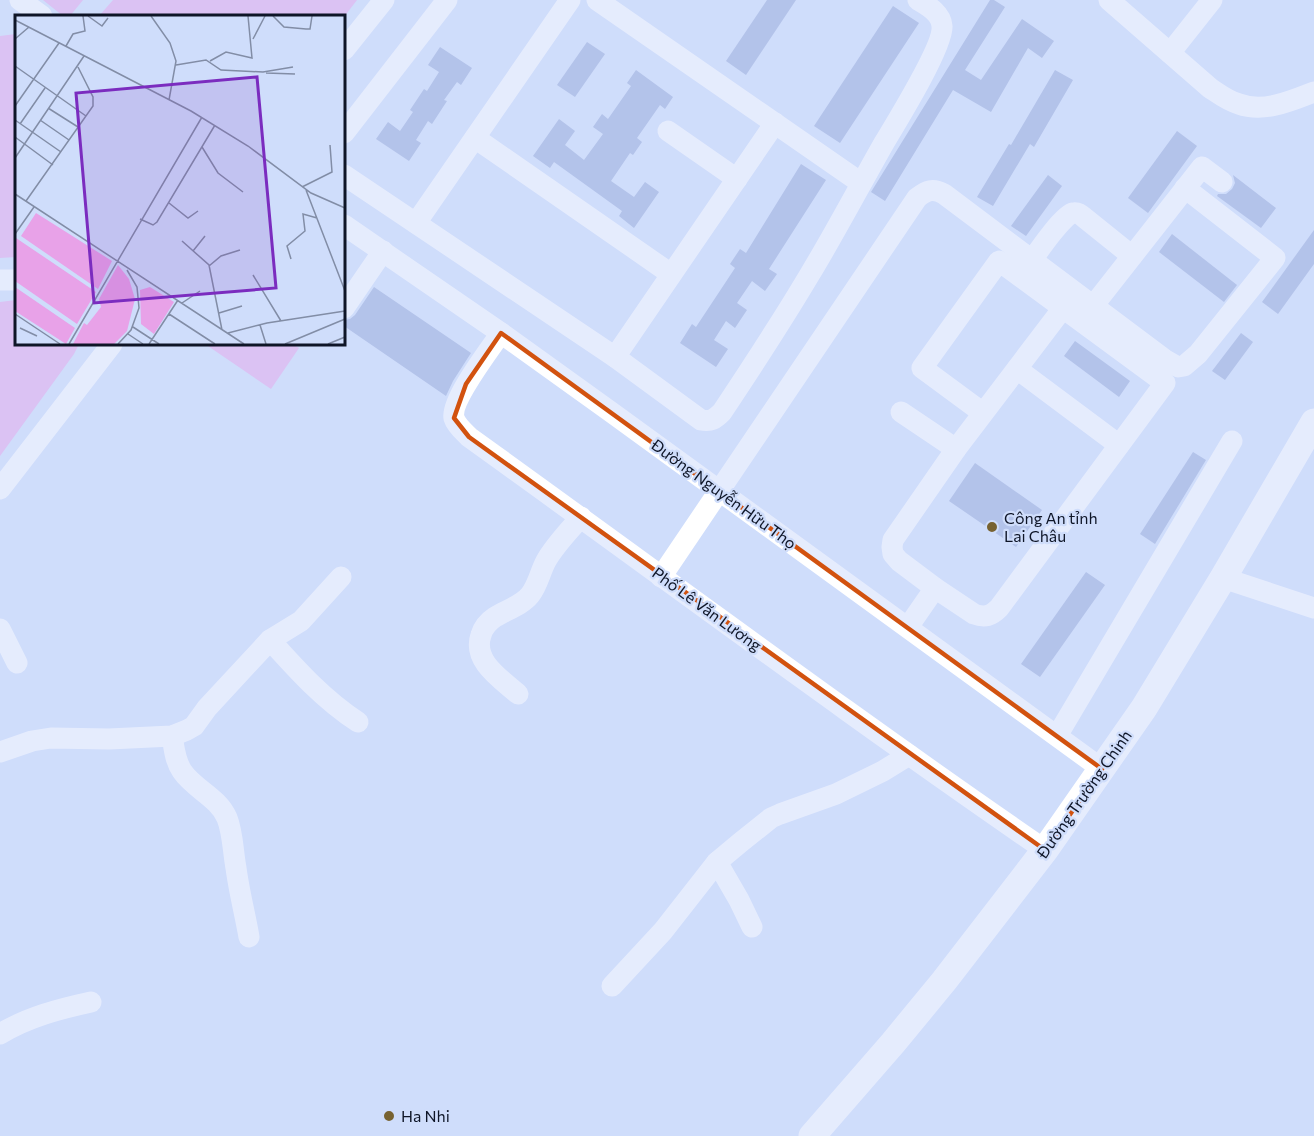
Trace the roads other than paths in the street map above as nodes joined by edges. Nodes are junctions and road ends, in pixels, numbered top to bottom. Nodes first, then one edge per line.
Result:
1 (20, 0) edge
2 (384, 0) edge
3 (447, 0) edge
4 (570, 0) edge
5 (597, 0) edge
6 (918, 0) edge
7 (1109, 0) edge
8 (1212, 0) edge
9 (41, 15) edge
10 (345, 49) edge
11 (1170, 53) junction
12 (1314, 92) edge
13 (775, 123) junction
14 (668, 131) dead end
15 (345, 132) edge
16 (475, 138) junction
17 (345, 176) edge
18 (737, 178) junction
19 (1222, 182) dead end
20 (861, 183) junction
21 (1185, 188) junction
22 (417, 224) junction
23 (345, 226) edge
24 (383, 251) junction
25 (1132, 256) junction
26 (1032, 260) junction
27 (671, 274) junction
28 (1093, 306) junction
29 (345, 307) edge
30 (1063, 309) junction
31 (501, 333) junction
32 (105, 347) edge
33 (615, 357) junction
34 (1017, 369) junction
35 (901, 412) dead end
36 (983, 413) junction
37 (1314, 422) edge
38 (1232, 441) dead end
39 (1119, 445) junction
40 (956, 449) junction
41 (0, 489) edge
42 (719, 491) junction
43 (581, 517) junction
44 (341, 577) dead end
45 (661, 577) junction
46 (1223, 578) junction
47 (935, 588) junction
48 (1314, 608) edge
49 (908, 627) junction
50 (0, 629) edge
51 (270, 640) junction
52 (17, 663) dead end
53 (518, 694) dead end
54 (358, 722) dead end
55 (172, 735) junction
56 (1057, 736) junction
57 (0, 752) edge
58 (909, 754) junction
59 (1101, 769) junction
60 (1045, 850) junction
61 (717, 862) junction
62 (752, 927) dead end
63 (249, 937) dead end
64 (612, 986) dead end
65 (91, 1002) dead end
66 (0, 1034) edge
67 (812, 1136) edge

1 - 9 street
2 - 10 street
3 - 15 street
4 - 16 street
5 - 13 street
6 - 20 street
7 - 11 street
8 - 11 street
11 - 12 street
13 - 18 street
13 - 20 street
14 - 18 street
16 - 22 street
16 - 27 street
17 - 22 street
18 - 27 street
19 - 21 street
20 - 33 street
21 - 25 street
21 - 28 street
22 - 33 street
23 - 24 street, Đường Nguyễn Hữu Thọ
24 - 29 street
24 - 31 street, Đường Nguyễn Hữu Thọ
25 - 26 street
25 - 28 street
26 - 28 street
26 - 42 street
27 - 33 street
30 - 34 street
30 - 36 street
30 - 39 street
31 - 42 street, Đường Nguyễn Hữu Thọ
31 - 43 street, Phố Lê Văn Lương
32 - 41 street
34 - 36 street
34 - 39 street
35 - 40 street
36 - 40 street
37 - 46 main road, Đường Trường Chinh
38 - 56 street
39 - 47 street
40 - 47 street
42 - 45 street
42 - 49 street, Đường Nguyễn Hữu Thọ
43 - 45 street, Phố Lê Văn Lương
43 - 53 street
44 - 51 street
45 - 58 street, Phố Lê Văn Lương
46 - 48 street
46 - 59 main road, Đường Trường Chinh
47 - 49 street
49 - 56 street, Đường Nguyễn Hữu Thọ
50 - 52 street
51 - 54 street
51 - 55 street
55 - 57 street
55 - 63 street
56 - 59 street, Đường Nguyễn Hữu Thọ
58 - 60 street, Phố Lê Văn Lương
58 - 61 street
59 - 60 main road, Đường Trường Chinh
60 - 67 main road, Đường Trường Chinh
61 - 62 street
61 - 64 street
65 - 66 street

